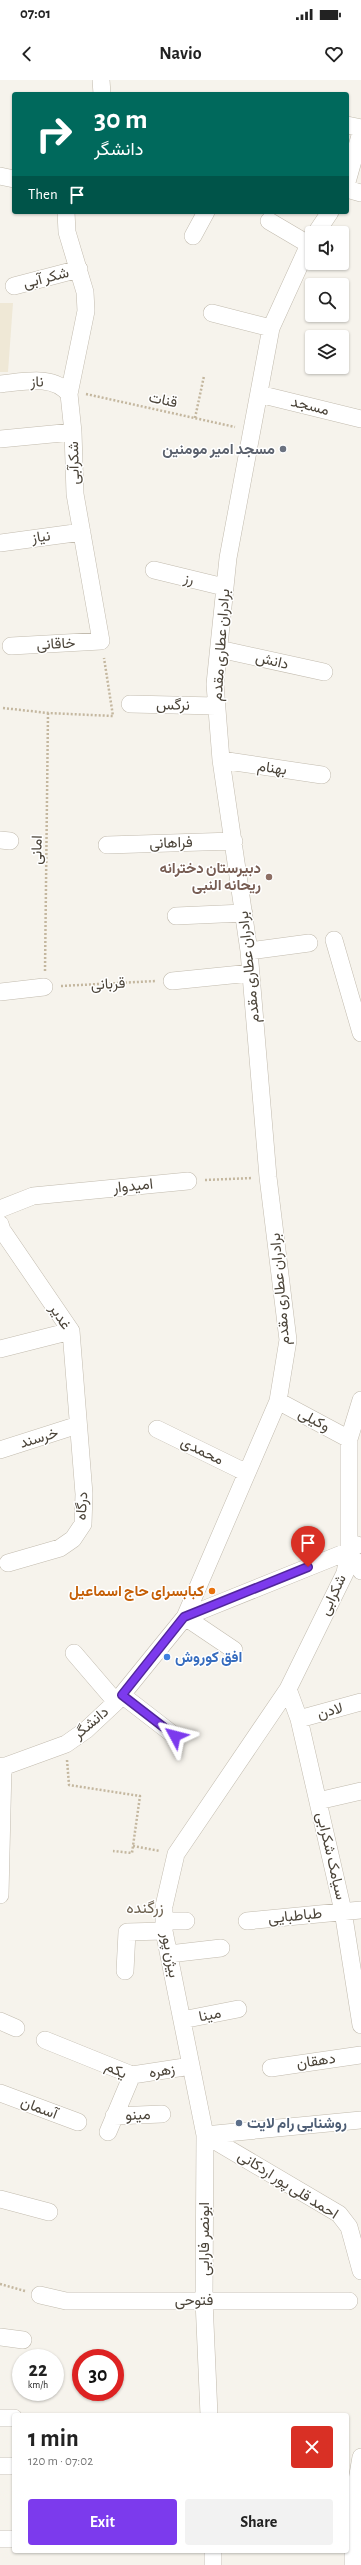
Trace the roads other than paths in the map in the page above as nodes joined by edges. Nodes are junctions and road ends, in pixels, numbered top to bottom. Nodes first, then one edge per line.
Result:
1 (101, 80) edge
2 (102, 92) edge
3 (349, 125) edge
4 (361, 128) edge
5 (361, 132) edge
6 (349, 175) edge
7 (0, 176) edge
8 (12, 178) edge
9 (349, 190) edge
10 (361, 193) edge
11 (66, 214) edge
12 (205, 214) edge
13 (329, 214) edge
14 (269, 220) dead end
15 (320, 226) edge
16 (305, 235) edge
17 (193, 236) dead end
18 (305, 253) edge
19 (79, 270) junction
20 (14, 286) dead end
21 (212, 313) dead end
22 (271, 328) junction
23 (0, 384) edge
24 (69, 394) junction
25 (259, 394) junction
26 (361, 419) edge
27 (73, 432) junction
28 (0, 439) edge
29 (82, 532) junction
30 (0, 543) edge
31 (154, 570) dead end
32 (224, 587) junction
33 (101, 641) joint
34 (11, 646) dead end
35 (219, 649) junction
36 (324, 672) dead end
37 (130, 704) dead end
38 (216, 706) junction
39 (221, 760) junction
40 (322, 775) dead end
41 (234, 841) junction
42 (107, 844) dead end
43 (244, 913) junction
44 (176, 916) dead end
45 (334, 940) dead end
46 (309, 943) dead end
47 (249, 951) junction
48 (251, 973) junction
49 (172, 981) road end
50 (44, 987) road end
51 (0, 992) edge
52 (361, 1033) edge
53 (188, 1181) road end
54 (0, 1209) edge
55 (1, 1228) edge
56 (71, 1331) junction
57 (0, 1350) edge
58 (361, 1400) edge
59 (278, 1401) junction
60 (78, 1425) junction
61 (157, 1429) dead end
62 (349, 1439) junction
63 (0, 1450) edge
64 (247, 1472) junction
65 (355, 1546) edge
66 (8, 1563) dead end
67 (361, 1571) edge
68 (184, 1617) junction
69 (234, 1650) dead end
70 (74, 1653) dead end
71 (288, 1689) junction
72 (119, 1698) junction
73 (361, 1702) edge
74 (299, 1719) junction
75 (175, 1736) dead end
76 (2, 1767) edge
77 (361, 1791) edge
78 (318, 1801) junction
79 (0, 1895) edge
80 (361, 1910) edge
81 (343, 1911) junction
82 (247, 1920) dead end
83 (186, 1921) dead end
84 (164, 1926) junction
85 (221, 1948) dead end
86 (169, 1954) junction
87 (125, 1971) dead end
88 (238, 2009) dead end
89 (182, 2020) junction
90 (0, 2021) edge
91 (361, 2025) edge
92 (16, 2028) dead end
93 (45, 2040) dead end
94 (361, 2055) edge
95 (191, 2066) junction
96 (271, 2068) dead end
97 (132, 2075) junction
98 (0, 2093) edge
99 (162, 2114) dead end
100 (114, 2116) junction
101 (361, 2120) edge
102 (78, 2122) dead end
103 (108, 2132) dead end
104 (205, 2135) junction
105 (0, 2199) edge
106 (49, 2212) dead end
107 (361, 2271) edge
108 (40, 2295) road end
109 (204, 2300) junction
110 (349, 2301) dead end
111 (0, 2337) edge
112 (23, 2340) dead end
113 (209, 2413) edge
114 (0, 2418) edge
115 (12, 2418) edge
116 (361, 2457) edge
117 (0, 2466) edge
118 (12, 2466) edge
119 (350, 2504) edge
120 (213, 2553) edge
121 (213, 2565) edge
122 (353, 2565) edge

1 - 2 street
3 - 4 street
5 - 6 street
7 - 8 street
9 - 10 street
11 - 19 street, شکرآبی
12 - 17 street
13 - 15 street, برادران عطاری مقدم
14 - 16 street
18 - 22 street, برادران عطاری مقدم
19 - 20 street, شکر آبی
19 - 24 street, شکرآبی
21 - 22 street
22 - 25 street, برادران عطاری مقدم
23 - 24 street, ناز
24 - 27 street, شکرآبی
25 - 26 street, مسجد
25 - 32 street, برادران عطاری مقدم
27 - 28 street
27 - 29 street, شکرآبی
29 - 30 street, نیاز
29 - 33 street, شکرآبی
31 - 32 street, رز
32 - 35 street, برادران عطاری مقدم
33 - 34 street, خاقانی
35 - 36 street, دانش
35 - 38 street, برادران عطاری مقدم
37 - 38 street, نرگس
38 - 39 street, برادران عطاری مقدم
39 - 40 street, بهنام
39 - 41 street, برادران عطاری مقدم
41 - 42 street, فراهانی
41 - 43 street, برادران عطاری مقدم
43 - 44 street
43 - 47 street, برادران عطاری مقدم
45 - 52 street
46 - 47 street
47 - 48 street, برادران عطاری مقدم
48 - 49 street
48 - 59 street, برادران عطاری مقدم
50 - 51 street
53 - 54 street, امیدوار
55 - 56 street, غدیر
56 - 57 street
56 - 60 street, غدیر
58 - 62 street, شکرابی
59 - 62 street, وکیلی
59 - 64 street, برادران عطاری مقدم
60 - 63 street, خرسند
60 - 66 street, درگاه
61 - 64 street, محمدی
62 - 65 street, شکرابی
64 - 68 street, برادران عطاری مقدم
65 - 67 street
65 - 68 street, دانشگر
65 - 71 street, شکرابی
68 - 69 street
68 - 72 street, دانشگر
70 - 72 street
71 - 74 street, سیامک شکرابی
71 - 84 street, بیژن پور
72 - 75 street
72 - 76 street, دانشگر
73 - 74 street, لادن
74 - 78 street, سیامک شکرابی
76 - 79 street
77 - 78 street
78 - 81 street, سیامک شکرابی
80 - 81 street, طباطبایی
81 - 82 street, طباطبایی
81 - 91 street, سیامک شکرابی
83 - 84 street
84 - 86 street, بیژن پور
84 - 87 street
85 - 86 street
86 - 89 street, بیژن پور
88 - 89 street, مینا
89 - 95 street, بیژن پور
90 - 92 street
93 - 97 street, یکم
94 - 96 street, دهقان
95 - 97 street, زهره
95 - 104 street, بیژن پور
97 - 100 street, یکم
98 - 102 street, آسمان
99 - 100 street, مینو
100 - 103 street, یکم
101 - 104 street
104 - 107 street, احمد قلی پور اردکانی
104 - 109 street, ابونصر فارابی
105 - 106 street
108 - 109 street, فتوحی
109 - 110 street, فتوحی
109 - 113 street, ابونصر فارابی
111 - 112 street
114 - 115 street
116 - 119 street
117 - 118 street
119 - 122 street
120 - 121 street

